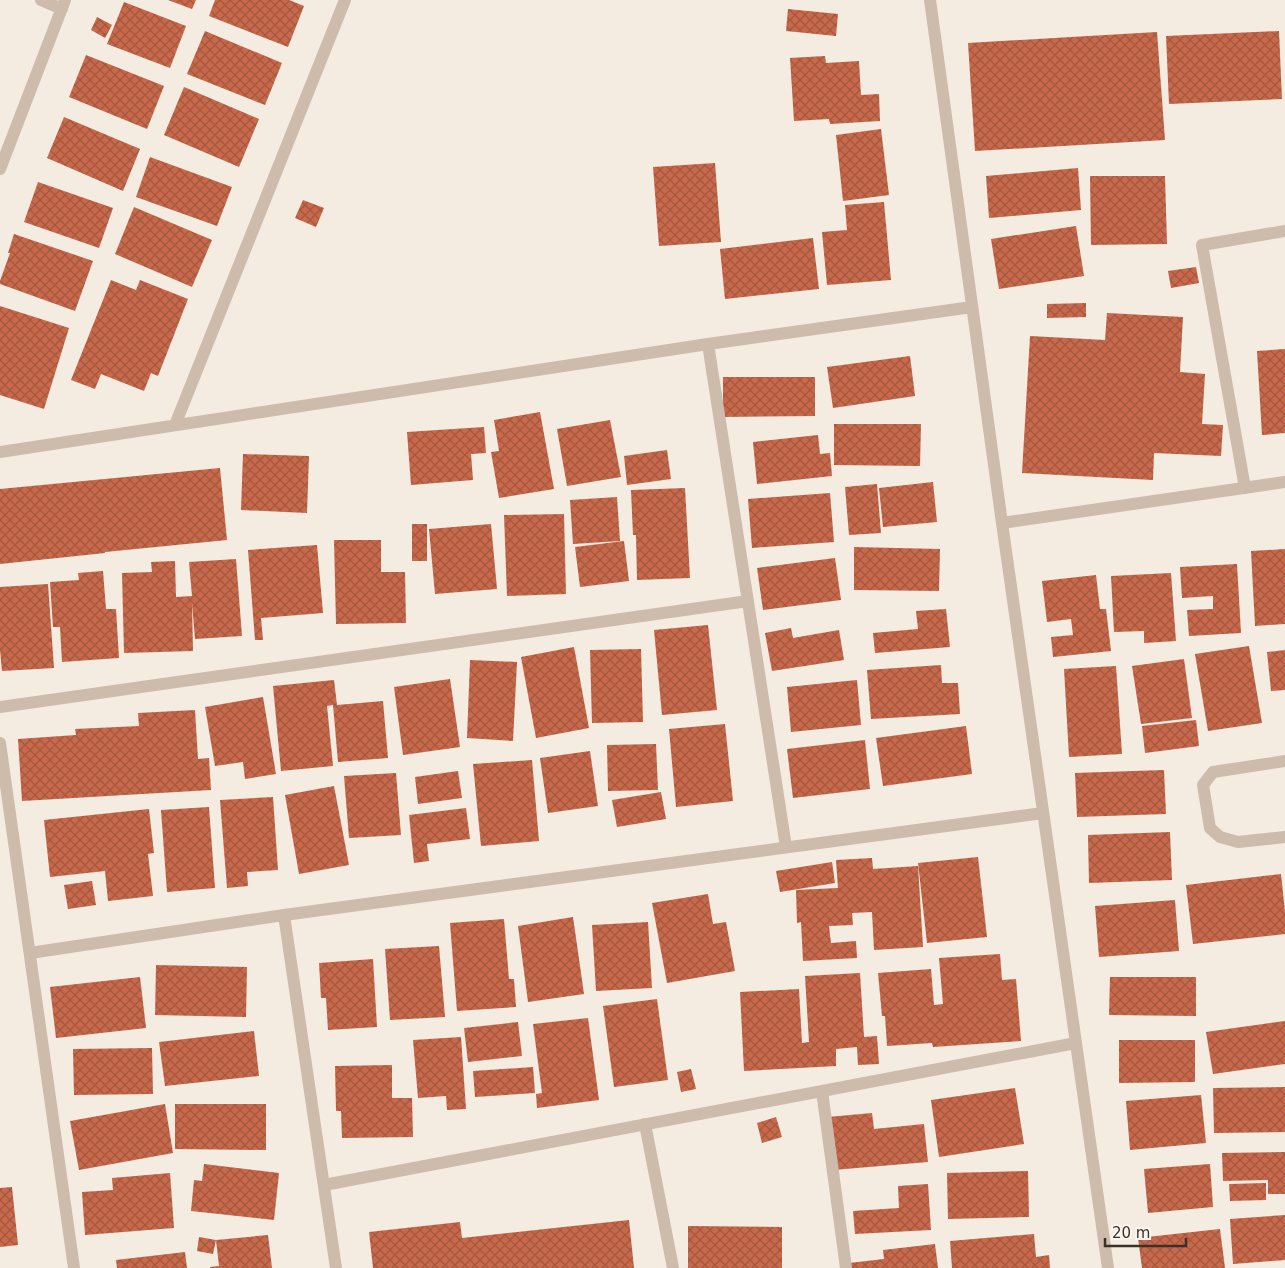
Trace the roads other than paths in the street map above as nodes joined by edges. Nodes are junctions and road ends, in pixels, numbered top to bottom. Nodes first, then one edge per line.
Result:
1 (41, 0) edge
2 (345, 0) edge
3 (930, 0) edge
4 (63, 4) edge
5 (0, 169) edge
6 (1285, 231) edge
7 (972, 307) junction
8 (708, 344) junction
9 (175, 425) junction
10 (0, 452) edge
11 (1285, 482) edge
12 (1245, 488) junction
13 (1002, 523) junction
14 (748, 601) junction
15 (0, 707) edge
16 (0, 743) edge
17 (1285, 761) edge
18 (1043, 813) junction
19 (1285, 837) edge
20 (786, 848) junction
21 (284, 915) junction
22 (30, 953) junction
23 (1076, 1043) junction
24 (822, 1091) junction
25 (645, 1124) junction
26 (324, 1185) junction
27 (74, 1268) edge
28 (336, 1268) edge
29 (673, 1268) edge
30 (846, 1268) edge
31 (1108, 1268) edge

1 - 4 street
2 - 9 street
3 - 7 street
4 - 5 street
6 - 12 street
7 - 8 street
7 - 13 street
8 - 9 street
8 - 14 street
9 - 10 street
11 - 12 street
12 - 13 street
13 - 18 street
14 - 15 street
14 - 20 street
16 - 22 street
17 - 19 street
18 - 20 street
18 - 23 street
20 - 21 street
21 - 22 street
21 - 26 street
22 - 27 street
23 - 24 street
23 - 31 street
24 - 25 street
24 - 30 street
25 - 26 street
25 - 29 street
26 - 28 street

